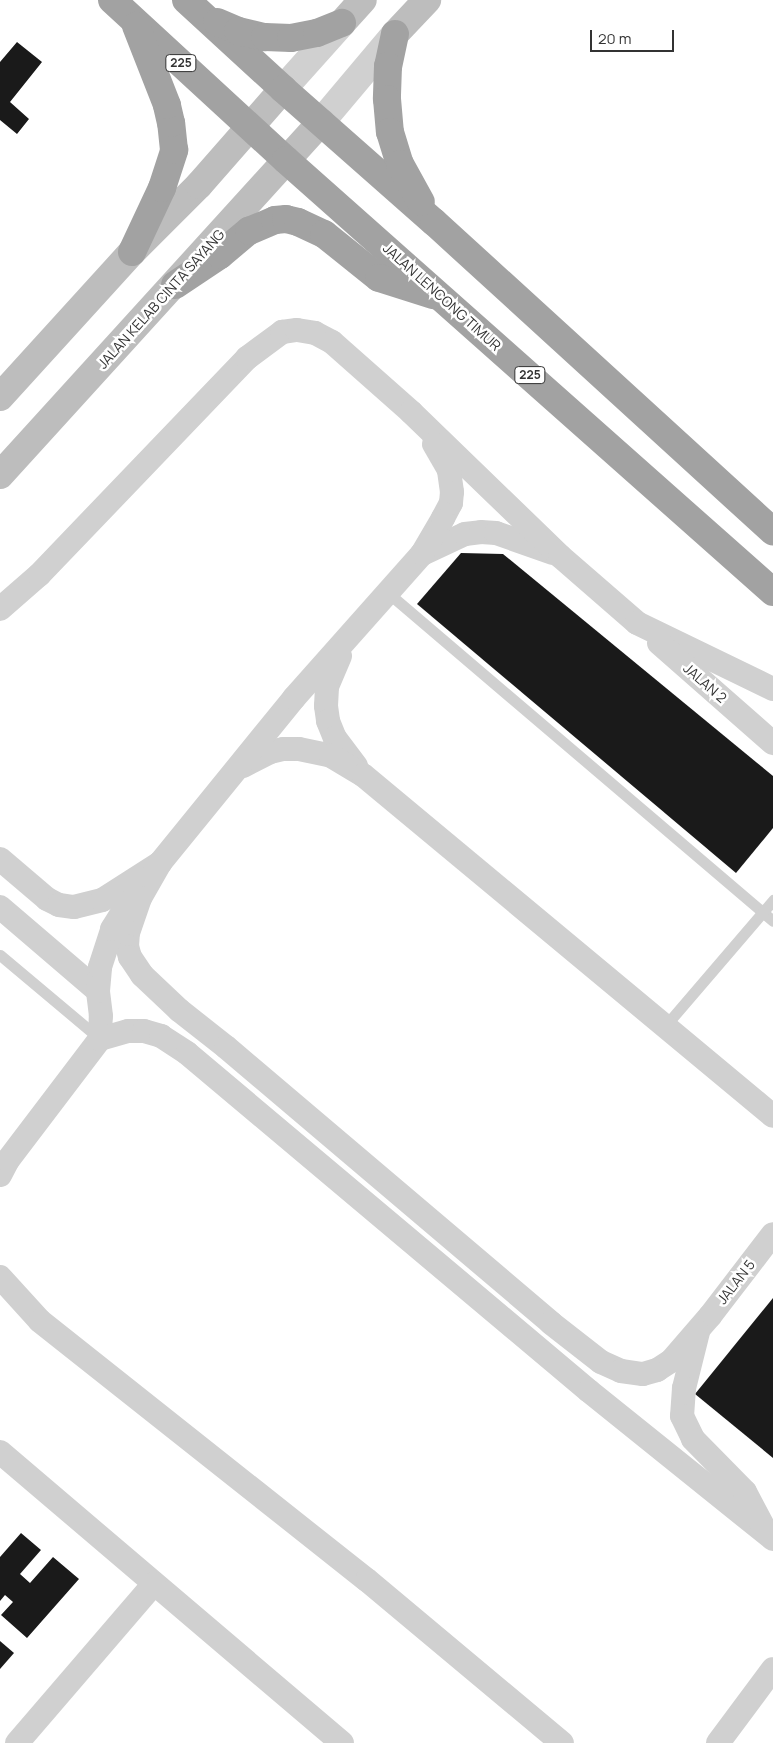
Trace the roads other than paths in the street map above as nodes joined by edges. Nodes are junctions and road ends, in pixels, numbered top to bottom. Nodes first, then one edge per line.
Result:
1 (112, 0) edge
2 (363, 0) edge
3 (426, 0) edge
4 (190, 3) edge
5 (133, 19) junction
6 (342, 23) junction
7 (395, 34) junction
8 (283, 89) junction
9 (321, 122) junction
10 (250, 126) junction
11 (286, 160) junction
12 (434, 222) junction
13 (132, 252) junction
14 (175, 285) junction
15 (444, 298) junction
16 (0, 397) edge
17 (412, 412) junction
18 (0, 475) edge
19 (773, 532) edge
20 (422, 554) junction
21 (560, 556) junction
22 (388, 592) junction
23 (773, 592) edge
24 (0, 609) edge
25 (637, 624) junction
26 (351, 634) junction
27 (773, 689) edge
28 (773, 742) edge
29 (234, 772) junction
30 (364, 775) junction
31 (0, 859) edge
32 (160, 863) junction
33 (773, 900) edge
34 (0, 907) edge
35 (763, 912) junction
36 (773, 920) edge
37 (0, 954) edge
38 (98, 991) junction
39 (666, 1025) junction
40 (100, 1039) junction
41 (773, 1116) edge
42 (3, 1167) edge
43 (773, 1234) edge
44 (0, 1277) edge
45 (698, 1330) junction
46 (0, 1452) edge
47 (771, 1535) edge
48 (154, 1584) junction
49 (773, 1669) edge
50 (17, 1743) edge
51 (342, 1743) edge
52 (562, 1743) edge
53 (718, 1743) edge

1 - 5 highway, JALAN LENCONG TIMUR / 225
2 - 6 main road
3 - 7 main road
4 - 6 highway
4 - 8 highway
5 - 10 highway, JALAN LENCONG TIMUR / 225
5 - 13 highway
6 - 8 street
7 - 9 street
7 - 12 highway
8 - 9 highway
8 - 10 main road
9 - 11 main road, JALAN KELAB CINTA SAYANG
9 - 12 highway
10 - 11 highway, JALAN LENCONG TIMUR / 225
10 - 13 main road
11 - 14 main road, JALAN KELAB CINTA SAYANG
11 - 15 highway, JALAN LENCONG TIMUR / 225
12 - 19 highway
13 - 16 main road
14 - 15 highway
14 - 18 main road, JALAN KELAB CINTA SAYANG
15 - 23 highway, JALAN LENCONG TIMUR / 225
17 - 20 street
17 - 21 street, JALAN 2
17 - 24 street
20 - 21 street
20 - 22 street
21 - 25 street, JALAN 2
22 - 26 street
22 - 35 lane
25 - 27 street
25 - 28 street, JALAN 2
26 - 29 street
26 - 30 street
29 - 30 street
29 - 32 street
30 - 39 street
31 - 32 street
32 - 38 street
32 - 45 street, JALAN 5
33 - 35 lane
34 - 38 street
35 - 36 lane
35 - 39 lane
37 - 40 lane
38 - 40 street
39 - 41 street
40 - 42 street
40 - 47 street
43 - 45 street, JALAN 5
44 - 52 street
45 - 47 street
46 - 48 street
48 - 50 street
48 - 51 street
49 - 53 street

